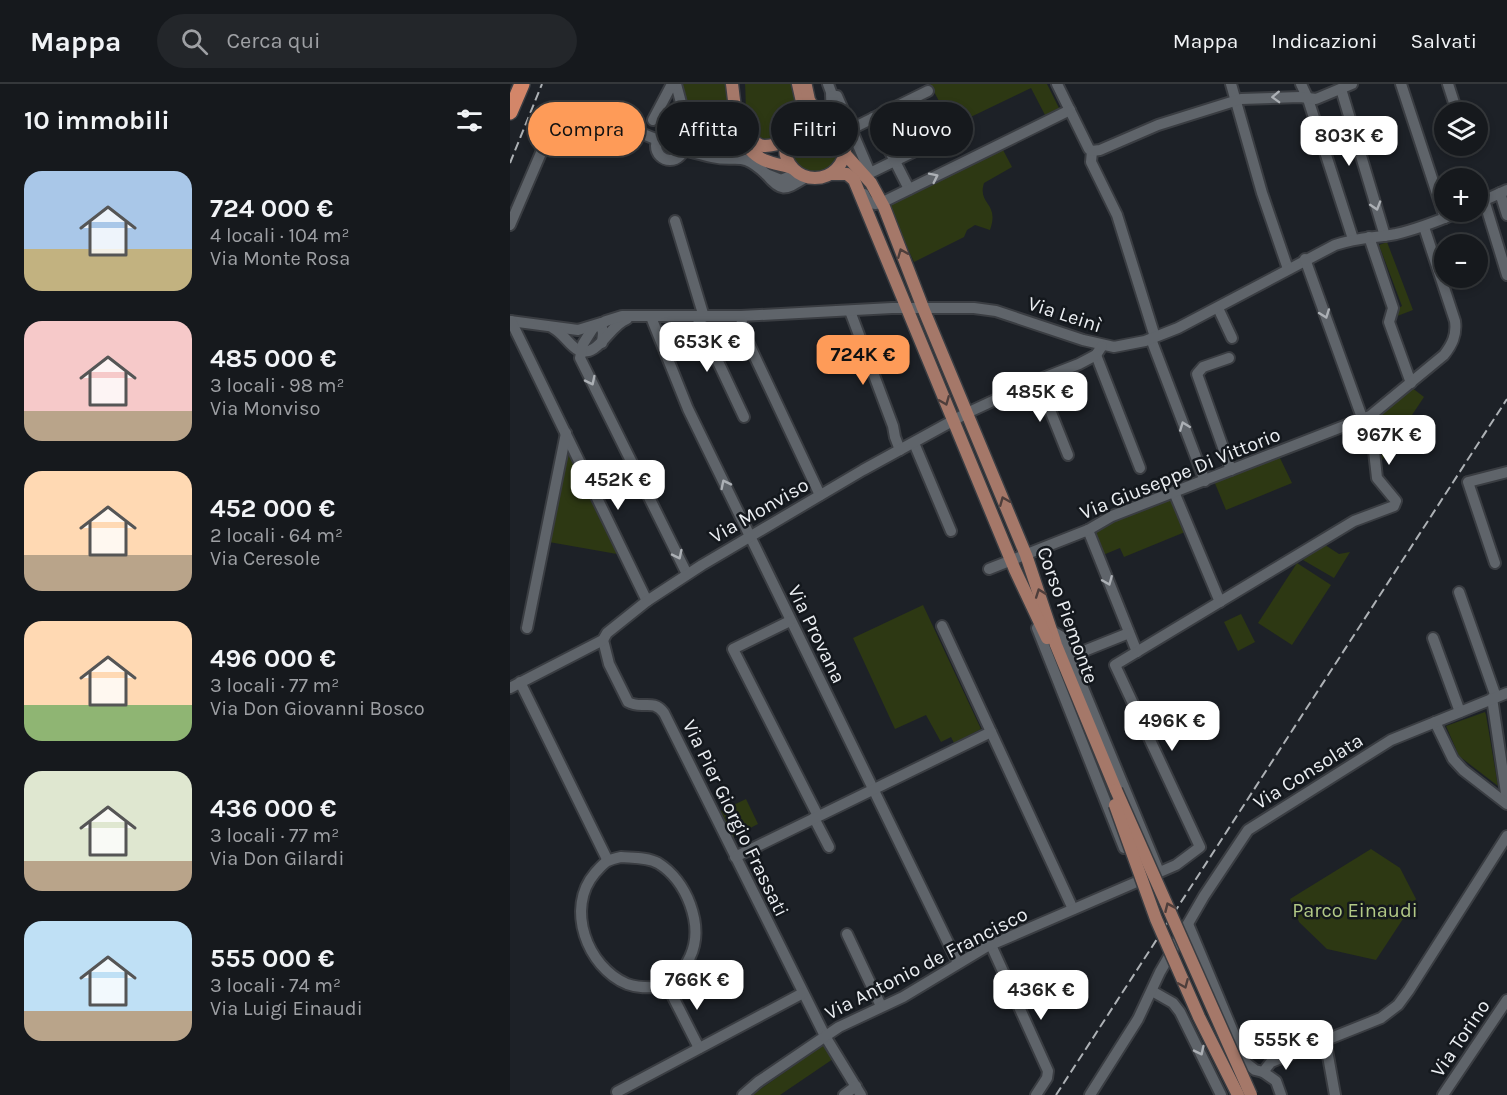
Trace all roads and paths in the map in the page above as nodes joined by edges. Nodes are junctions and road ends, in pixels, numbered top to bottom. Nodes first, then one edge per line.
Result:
1 (522, 84) edge
2 (674, 84) edge
3 (732, 84) edge
4 (798, 84) edge
5 (806, 84) edge
6 (828, 84) edge
7 (1057, 84) edge
8 (1231, 84) edge
9 (1301, 84) edge
10 (1401, 84) edge
11 (1448, 84) edge
12 (1345, 86) edge
13 (928, 91) dead end
14 (831, 99) junction
15 (1308, 99) junction
16 (1236, 101) junction
17 (680, 102) edge
18 (735, 102) edge
19 (802, 102) edge
20 (810, 102) edge
21 (829, 102) edge
22 (831, 102) edge
23 (840, 102) edge
24 (906, 102) edge
25 (1454, 102) edge
26 (1070, 110) junction
27 (510, 112) edge
28 (653, 120) dead end
29 (657, 140) edge
30 (858, 145) edge
31 (1092, 151) junction
32 (663, 156) edge
33 (679, 156) edge
34 (706, 156) edge
35 (758, 156) edge
36 (787, 156) edge
37 (844, 156) edge
38 (847, 156) edge
39 (892, 156) edge
40 (905, 156) edge
41 (895, 161) junction
42 (793, 169) junction
43 (766, 174) junction
44 (831, 174) junction
45 (806, 177) junction
46 (854, 180) junction
47 (1434, 184) edge
48 (909, 189) junction
49 (1504, 192) edge
50 (1488, 199) edge
51 (881, 203) junction
52 (1507, 215) edge
53 (675, 221) dead end
54 (1436, 222) edge
55 (1488, 222) edge
56 (510, 225) edge
57 (1424, 227) junction
58 (1385, 236) junction
59 (1369, 237) junction
60 (1353, 238) junction
61 (1305, 259) junction
62 (1288, 269) junction
63 (1507, 275) edge
64 (906, 308) junction
65 (923, 308) junction
66 (1218, 308) junction
67 (850, 311) junction
68 (741, 316) junction
69 (651, 317) junction
70 (701, 317) junction
71 (632, 318) junction
72 (510, 321) edge
73 (601, 323) junction
74 (533, 324) junction
75 (550, 327) junction
76 (1153, 338) junction
77 (1233, 338) dead end
78 (1083, 340) junction
79 (521, 341) junction
80 (602, 343) junction
81 (581, 351) junction
82 (1095, 353) junction
83 (1229, 358) dead end
84 (1038, 381) junction
85 (1411, 383) junction
86 (967, 413) junction
87 (744, 417) dead end
88 (1363, 419) junction
89 (953, 422) junction
90 (566, 432) junction
91 (914, 443) junction
92 (900, 450) junction
93 (1068, 455) dead end
94 (1140, 468) dead end
95 (1231, 470) junction
96 (1507, 472) edge
97 (1204, 481) junction
98 (1174, 492) junction
99 (820, 495) junction
100 (1088, 530) junction
101 (951, 531) dead end
102 (750, 537) junction
103 (1026, 555) junction
104 (1012, 561) junction
105 (1495, 563) dead end
106 (989, 569) dead end
107 (687, 574) junction
108 (1459, 592) dead end
109 (647, 601) junction
110 (1220, 602) junction
111 (1033, 608) junction
112 (790, 621) junction
113 (942, 626) dead end
114 (526, 628) dead end
115 (1052, 631) junction
116 (1129, 633) junction
117 (1433, 639) dead end
118 (603, 640) junction
119 (1137, 652) junction
120 (1070, 657) junction
121 (520, 681) junction
122 (510, 688) edge
123 (1507, 693) edge
124 (1494, 698) junction
125 (1460, 712) junction
126 (1435, 722) junction
127 (991, 732) junction
128 (874, 789) junction
129 (1113, 791) junction
130 (1507, 802) edge
131 (816, 817) junction
132 (1507, 836) edge
133 (829, 847) dead end
134 (735, 857) junction
135 (607, 859) junction
136 (1159, 872) junction
137 (1137, 882) junction
138 (1073, 909) junction
139 (1188, 924) junction
140 (847, 934) dead end
141 (992, 945) junction
142 (958, 963) junction
143 (668, 987) junction
144 (1152, 991) junction
145 (803, 993) junction
146 (1507, 1000) edge
147 (881, 1006) junction
148 (825, 1036) junction
149 (1325, 1040) junction
150 (699, 1048) junction
151 (1263, 1071) junction
152 (859, 1091) edge
153 (617, 1092) dead end
154 (743, 1095) edge
155 (844, 1095) edge
156 (1036, 1095) edge
157 (1090, 1095) edge
158 (1221, 1095) edge
159 (1238, 1095) edge
160 (1251, 1095) edge
161 (1281, 1095) edge
162 (1335, 1095) edge
163 (1443, 1095) edge

1 - 27 highway
2 - 17 street
2 - 28 street
3 - 18 main road
4 - 19 main road
5 - 20 main road
6 - 14 street
7 - 26 street
8 - 16 street
9 - 15 street
10 - 47 street
11 - 25 street
12 - 15 street
12 -> 58 street
13 - 24 street
14 - 21 street
14 - 22 street
14 - 23 street
15 -> 16 street
15 - 60 street
16 - 31 street
16 - 62 street
26 - 31 street
48 -> 26 street
29 - 56 street
30 - 41 street
31 - 76 street
32 - 33 street
34 - 43 street
35 - 42 main road
36 - 42 main road
37 - 44 main road
38 - 51 main road, Corso Piemonte
39 - 41 street
40 - 41 street
41 - 48 street
42 - 43 street
42 - 45 main road
43 - 45 street
44 - 45 main road
44 - 46 main road
46 - 51 street
46 - 64 main road, Corso Piemonte
48 - 51 street
49 - 50 street
49 - 52 street
65 -> 51 main road, Corso Piemonte
53 - 70 street
54 - 57 street, Via Leinì
55 - 63 street
57 - 58 street, Via Leinì
57 - 85 street, Via Giuseppe Di Vittorio
58 - 59 street, Via Leinì
59 - 60 street, Via Leinì
59 - 85 street
60 - 61 street, Via Leinì
61 - 62 street, Via Leinì
61 -> 88 street
62 - 66 street, Via Leinì
64 - 65 street, Via Leinì
64 - 67 street, Via Leinì
64 -> 89 main road, Corso Piemonte
65 - 78 street, Via Leinì
65 - 86 main road, Corso Piemonte
66 - 76 street, Via Leinì
66 - 77 street
67 - 68 street, Via Leinì
67 - 92 street
68 - 70 street, Via Leinì
68 - 99 street
69 - 70 street, Via Leinì
69 - 71 street, Via Leinì
102 -> 69 street, Via Provana
70 - 87 street
71 - 73 street, Via Leinì
71 - 80 street
72 - 74 street, Via Leinì
72 - 79 street
73 - 75 street, Via Leinì
73 - 80 street
73 - 81 street
74 - 75 street, Via Leinì
74 - 79 street
75 - 81 street
76 - 82 street, Via Leinì
97 -> 76 street
78 - 82 street, Via Leinì
78 - 82 street
79 - 90 street
80 - 81 street
81 -> 107 street
82 - 84 street, Via Monviso
82 - 94 street
83 - 95 street
84 - 86 street, Via Monviso
84 - 93 street
85 - 88 street, Via Giuseppe Di Vittorio
86 - 89 street, Via Monviso
103 -> 86 main road, Corso Piemonte
88 - 95 street, Via Giuseppe Di Vittorio
88 - 110 street
89 - 91 street, Via Monviso
89 - 104 main road, Corso Piemonte
90 - 109 street
90 - 114 street
91 - 92 street, Via Monviso
91 - 101 street
92 - 99 street, Via Monviso
95 - 97 street, Via Giuseppe Di Vittorio
96 - 105 street
97 - 98 street, Via Giuseppe Di Vittorio
98 - 100 street, Via Giuseppe Di Vittorio
98 - 110 street
99 - 102 street, Via Monviso
100 - 103 street, Via Giuseppe Di Vittorio
100 -> 116 street
102 - 107 street, Via Monviso
102 - 112 street, Via Provana
103 - 104 street, Via Giuseppe Di Vittorio
115 -> 103 main road, Corso Piemonte
104 - 106 street, Via Giuseppe Di Vittorio
104 - 111 main road, Corso Piemonte
107 - 109 street, Via Monviso
108 - 124 street
109 - 118 street, Via Monviso
110 - 119 street
111 - 129 main road, Corso Piemonte
111 - 137 street, Corso Piemonte
112 - 128 street, Via Provana
112 - 131 street
113 - 127 street
115 - 120 street
115 - 129 main road, Corso Piemonte
116 - 119 street
116 - 120 street
117 - 125 street
118 - 121 street, Via Monviso
118 - 134 street, Via Pier Giorgio Frassati
119 - 136 street, Via Antonio de Francisco
120 - 136 street
121 - 122 street, Via Monviso
121 - 135 street
123 - 124 street, Via Consolata
124 - 125 street, Via Consolata
124 - 130 street
125 - 126 street, Via Consolata
126 - 130 street
126 - 139 street, Via Consolata
127 - 128 street
127 - 138 street
128 - 131 street
128 - 142 street, Via Provana
129 -> 159 main road, Corso Piemonte, bridge
160 -> 129 main road, Corso Piemonte, bridge
131 - 133 street
131 - 134 street
132 - 149 street
134 - 145 street, Via Pier Giorgio Frassati
135 - 143 street
135 - 143 street
136 - 137 street, Via Antonio de Francisco
137 - 138 street, Via Antonio de Francisco
138 - 141 street, Via Antonio de Francisco
139 - 144 street, Via Consolata
139 - 151 street
140 - 147 street
141 - 142 street, Via Antonio de Francisco
141 - 156 street
142 - 147 street, Via Antonio de Francisco
143 - 150 street
144 - 157 street, Via Consolata
144 -> 158 street
145 - 148 street, Via Pier Giorgio Frassati
145 - 150 street
146 - 163 street, Via Torino
147 - 148 street, Via Antonio de Francisco
148 - 152 street, Via Pier Giorgio Frassati
148 - 154 street, Via Antonio de Francisco
149 - 151 street
149 - 162 street
150 - 153 street
151 - 161 street
152 - 155 street

